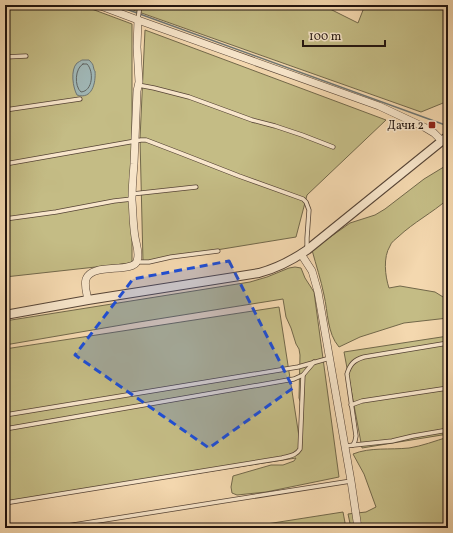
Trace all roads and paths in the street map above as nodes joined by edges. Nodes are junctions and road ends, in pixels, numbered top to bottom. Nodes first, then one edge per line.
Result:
1 (98, 5) edge
2 (140, 7) edge
3 (138, 19) junction
4 (5, 56) edge
5 (26, 56) dead end
6 (138, 85) junction
7 (80, 98) dead end
8 (5, 110) edge
9 (445, 139) edge
10 (135, 141) junction
11 (333, 147) dead end
12 (5, 164) edge
13 (196, 187) dead end
14 (132, 197) junction
15 (5, 219) edge
16 (218, 251) dead end
17 (304, 252) junction
18 (137, 262) junction
19 (88, 300) junction
20 (5, 315) edge
21 (448, 343) edge
22 (330, 358) junction
23 (314, 362) junction
24 (303, 375) junction
25 (448, 388) edge
26 (351, 405) junction
27 (5, 415) edge
28 (5, 429) edge
29 (448, 430) edge
30 (353, 444) junction
31 (345, 446) junction
32 (351, 481) junction
33 (5, 503) edge
34 (54, 528) edge
35 (358, 528) edge

1 - 3 street
2 - 3 lane
3 - 6 street
3 - 9 street
4 - 5 lane
6 - 10 street
6 - 11 lane
7 - 8 lane
9 - 17 street
10 - 12 lane
10 - 14 street
10 - 17 lane
13 - 14 lane
14 - 15 lane
14 - 18 street
16 - 18 lane
17 - 19 street
17 - 22 street
18 - 19 street
19 - 20 street
21 - 26 lane
22 - 23 lane
22 - 31 street
23 - 24 lane
23 - 27 lane
24 - 28 lane
24 - 33 lane
25 - 26 lane
26 - 30 lane
29 - 30 lane
30 - 31 lane
31 - 32 street
32 - 34 lane
32 - 35 street

